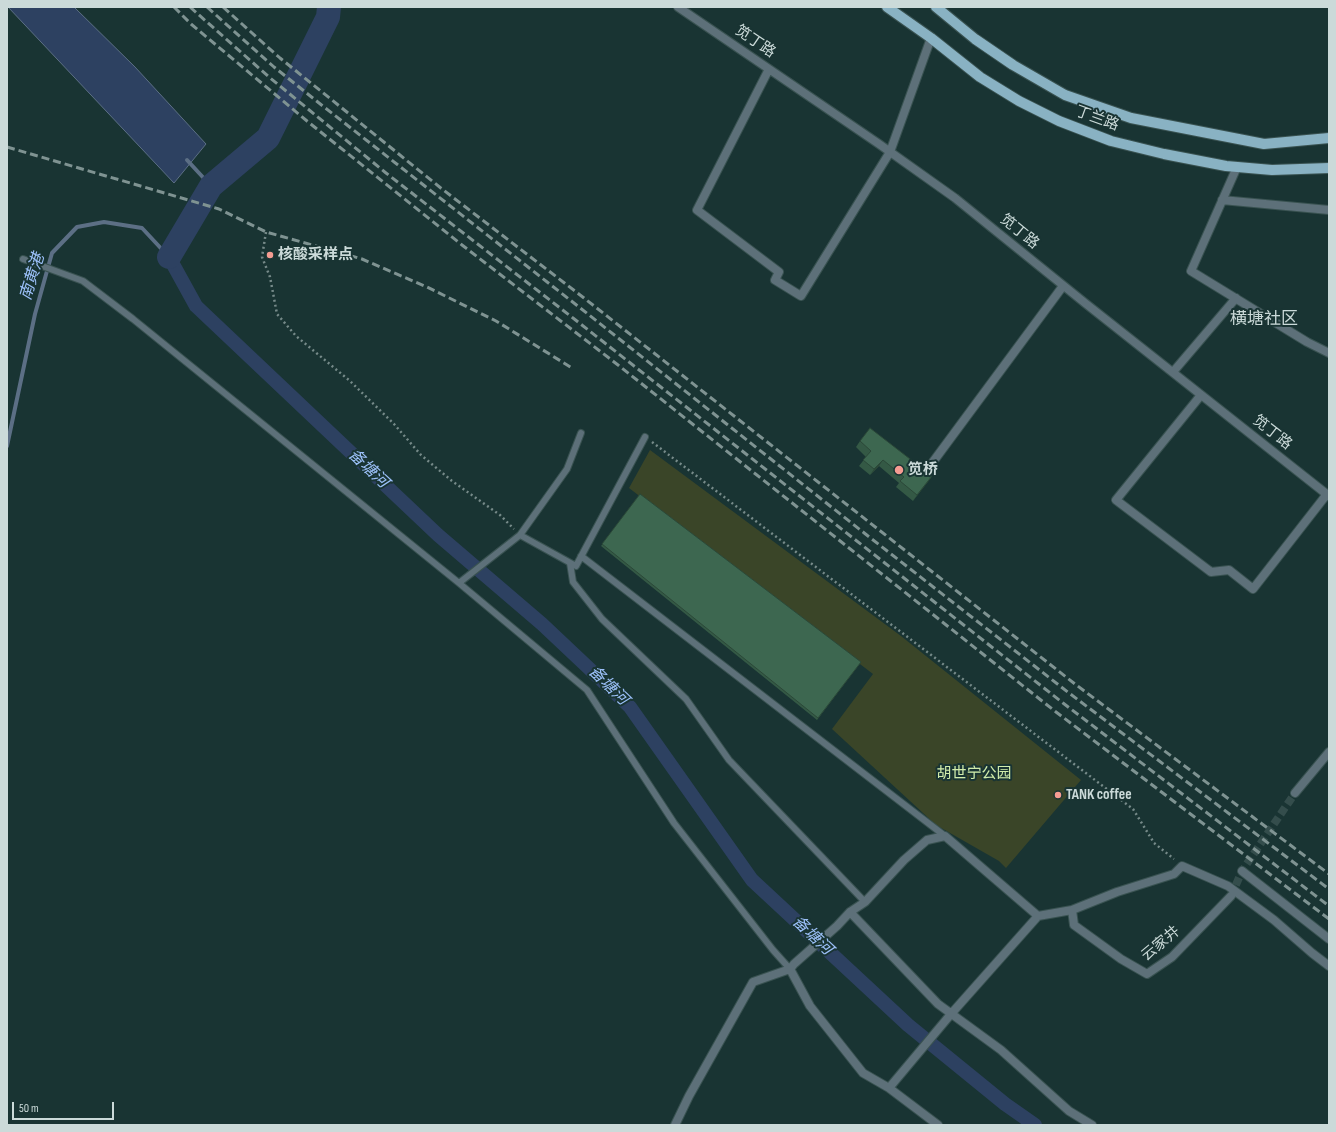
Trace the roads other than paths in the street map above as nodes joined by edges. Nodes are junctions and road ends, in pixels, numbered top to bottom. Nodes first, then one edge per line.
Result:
1 (678, 7) edge
2 (887, 7) edge
3 (937, 7) edge
4 (931, 38) junction
5 (769, 69) junction
6 (1329, 138) edge
7 (890, 152) junction
8 (1237, 167) junction
9 (1329, 168) edge
10 (1222, 200) junction
11 (1329, 210) edge
12 (23, 259) dead end
13 (1064, 286) junction
14 (1236, 298) junction
15 (1329, 353) edge
16 (1172, 372) junction
17 (1201, 395) junction
18 (581, 433) dead end
19 (645, 437) road end
20 (927, 470) edge
21 (1328, 495) edge
22 (520, 535) junction
23 (581, 556) junction
24 (570, 563) junction
25 (459, 583) junction
26 (1329, 752) edge
27 (1295, 793) tunnel mouth
28 (945, 836) junction
29 (1242, 871) dead end
30 (1231, 896) tunnel mouth
31 (865, 902) junction
32 (1072, 910) junction
33 (850, 912) junction
34 (1038, 916) junction
35 (1329, 939) edge
36 (792, 966) junction
37 (1329, 966) edge
38 (951, 1014) junction
39 (890, 1088) junction
40 (675, 1125) edge
41 (938, 1125) edge
42 (1092, 1125) edge

1 - 5 street, 笕丁路
2 - 4 main road, 丁兰路
3 - 6 main road, 丁兰路
4 - 7 street
4 - 8 main road, 丁兰路
5 - 7 street, 笕丁路
5 - 7 street
7 - 13 street, 笕丁路
8 - 9 main road, 丁兰路
8 - 10 street
10 - 11 street
10 - 14 street
12 - 25 lane
13 - 16 street, 笕丁路
13 - 20 street
14 - 15 street
14 - 16 street
16 - 17 street, 笕丁路
17 - 21 street, 笕丁路
17 - 21 street
18 - 22 lane
19 - 23 lane
22 - 24 lane
22 - 25 lane
23 - 24 lane
23 - 28 lane
24 - 31 lane
25 - 36 lane
26 - 27 street
28 - 31 street
28 - 34 street
29 - 35 street
30 - 32 street, 云家井
31 - 33 street
32 - 34 street
32 - 37 street
33 - 36 street
33 - 38 street
34 - 38 street
36 - 39 street
36 - 40 street
38 - 39 street
38 - 42 street
39 - 41 street

